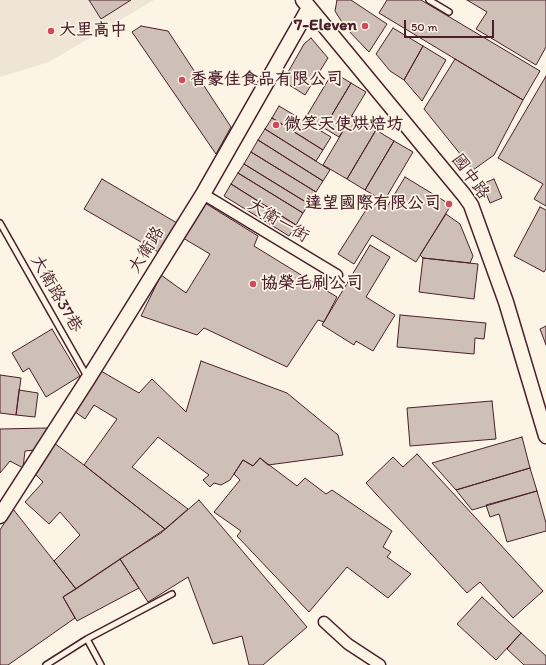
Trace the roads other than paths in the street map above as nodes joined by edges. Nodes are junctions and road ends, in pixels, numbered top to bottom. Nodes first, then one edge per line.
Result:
1 (429, 0) edge
2 (310, 3) edge
3 (449, 12) dead end
4 (203, 194) junction
5 (0, 223) edge
6 (338, 274) dead end
7 (88, 379) junction
8 (546, 436) edge
9 (0, 516) edge
10 (172, 594) dead end
11 (324, 622) dead end
12 (87, 639) junction
13 (46, 665) edge
14 (102, 665) edge
15 (380, 665) edge

1 - 3 lane
2 - 4 street, 大衛路
2 - 8 street, 國中路
4 - 6 street, 大衛一街
4 - 7 street, 大衛路
5 - 7 lane, 大衛路37巷
7 - 9 street, 大衛路
10 - 12 lane
11 - 15 street
12 - 13 lane
12 - 14 lane

